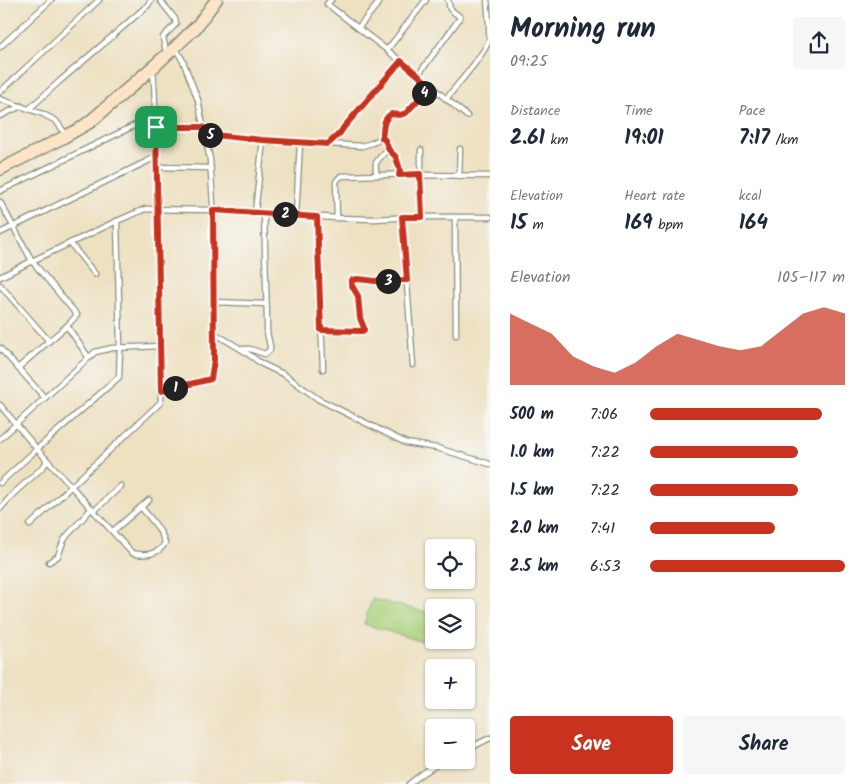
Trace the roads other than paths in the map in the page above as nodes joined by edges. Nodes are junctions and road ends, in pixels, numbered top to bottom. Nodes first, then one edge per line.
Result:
1 (51, 0) edge
2 (99, 0) edge
3 (151, 0) edge
4 (160, 0) edge
5 (213, 0) edge
6 (219, 0) edge
7 (322, 0) edge
8 (381, 0) edge
9 (426, 0) edge
10 (448, 0) edge
11 (487, 0) edge
12 (329, 2) edge
13 (358, 28) junction
14 (0, 47) edge
15 (174, 48) junction
16 (387, 50) junction
17 (166, 52) junction
18 (401, 61) junction
19 (153, 71) junction
20 (418, 75) junction
21 (431, 86) junction
22 (0, 92) edge
23 (446, 98) junction
24 (0, 99) edge
25 (21, 106) junction
26 (29, 109) junction
27 (156, 115) junction
28 (0, 116) edge
29 (467, 116) dead end
30 (156, 127) junction
31 (203, 127) junction
32 (65, 134) junction
33 (205, 134) junction
34 (382, 138) junction
35 (262, 140) junction
36 (300, 143) junction
37 (328, 144) junction
38 (387, 148) junction
39 (460, 148) dead end
40 (421, 150) dead end
41 (156, 157) junction
42 (0, 167) edge
43 (157, 167) junction
44 (210, 168) junction
45 (0, 172) edge
46 (377, 175) junction
47 (399, 175) junction
48 (459, 176) junction
49 (490, 176) edge
50 (420, 177) junction
51 (0, 191) edge
52 (0, 202) edge
53 (158, 209) junction
54 (213, 210) junction
55 (255, 213) junction
56 (264, 213) junction
57 (296, 215) junction
58 (317, 217) junction
59 (402, 217) junction
60 (422, 217) junction
61 (455, 217) junction
62 (490, 217) edge
63 (337, 218) junction
64 (117, 221) junction
65 (13, 227) junction
66 (0, 233) edge
67 (70, 243) junction
68 (32, 261) junction
69 (95, 274) dead end
70 (0, 277) edge
71 (407, 280) junction
72 (0, 285) edge
73 (214, 302) junction
74 (266, 304) junction
75 (67, 326) junction
76 (321, 330) junction
77 (214, 333) junction
78 (456, 335) dead end
79 (49, 341) junction
80 (161, 346) junction
81 (0, 348) edge
82 (120, 348) junction
83 (241, 349) junction
84 (89, 358) junction
85 (413, 365) dead end
86 (18, 368) junction
87 (322, 369) dead end
88 (161, 391) junction
89 (45, 398) junction
90 (0, 405) edge
91 (17, 424) junction
92 (0, 439) edge
93 (37, 449) junction
94 (45, 458) junction
95 (490, 464) edge
96 (0, 483) edge
97 (72, 486) junction
98 (122, 486) dead end
99 (149, 500) dead end
100 (141, 507) junction
101 (0, 509) edge
102 (93, 510) junction
103 (30, 526) dead end
104 (113, 532) junction
105 (49, 562) dead end
106 (490, 738) edge
107 (475, 746) edge
108 (430, 769) edge
109 (409, 784) edge

1 - 14 street
2 - 22 street
3 - 26 street
4 - 17 street
5 - 15 main road
6 - 15 main road
7 - 12 street
8 - 13 street
9 - 16 street
10 - 20 street
11 - 23 street
12 - 13 street
13 - 16 street
15 - 17 main road
15 - 19 main road
15 - 31 street
16 - 18 street
17 - 32 main road
18 - 20 street
18 - 37 street
19 - 27 street
19 - 45 main road
20 - 21 street
21 - 23 street
21 - 34 street
23 - 29 street
24 - 25 street
25 - 26 street
25 - 28 street
26 - 32 street
27 - 30 street
27 - 51 street
30 - 31 street
30 - 41 street
31 - 33 street
32 - 42 main road
33 - 35 street
33 - 44 street
34 - 37 street
34 - 38 street
35 - 36 street
35 - 55 street
36 - 37 street
36 - 57 street
38 - 46 street
38 - 47 street
39 - 48 street
40 - 50 street
41 - 43 street
41 - 65 street
43 - 44 street
43 - 53 street
44 - 54 street
46 - 47 street
46 - 63 street
47 - 50 street
48 - 49 street
48 - 50 street
50 - 60 street
52 - 65 street
53 - 54 street
53 - 64 street
53 - 80 street
54 - 55 street
54 - 73 street
55 - 56 street
56 - 57 street
56 - 74 street
57 - 58 street
58 - 63 street
58 - 76 street
59 - 60 street
59 - 63 street
59 - 71 street
60 - 61 street
61 - 62 street
61 - 78 street
64 - 67 street
64 - 82 street
65 - 66 street
65 - 68 street
67 - 68 street
67 - 69 street
68 - 70 street
68 - 75 street
71 - 76 street
71 - 85 street
72 - 79 street
73 - 74 street
73 - 77 street
74 - 83 street
75 - 79 street
75 - 84 street
76 - 87 street
77 - 83 street
77 - 88 street
79 - 86 street
80 - 82 street
80 - 88 street
81 - 86 street
82 - 84 street
82 - 93 street
83 - 95 street
84 - 89 street
86 - 89 street
88 - 97 street
89 - 91 street
90 - 91 street
91 - 92 street
91 - 93 street
93 - 94 street
93 - 96 street
94 - 97 street
94 - 101 street
97 - 102 street
97 - 103 street
98 - 102 street
99 - 100 street
100 - 104 street
100 - 104 street
102 - 104 street
102 - 105 street
106 - 107 street
108 - 109 street

